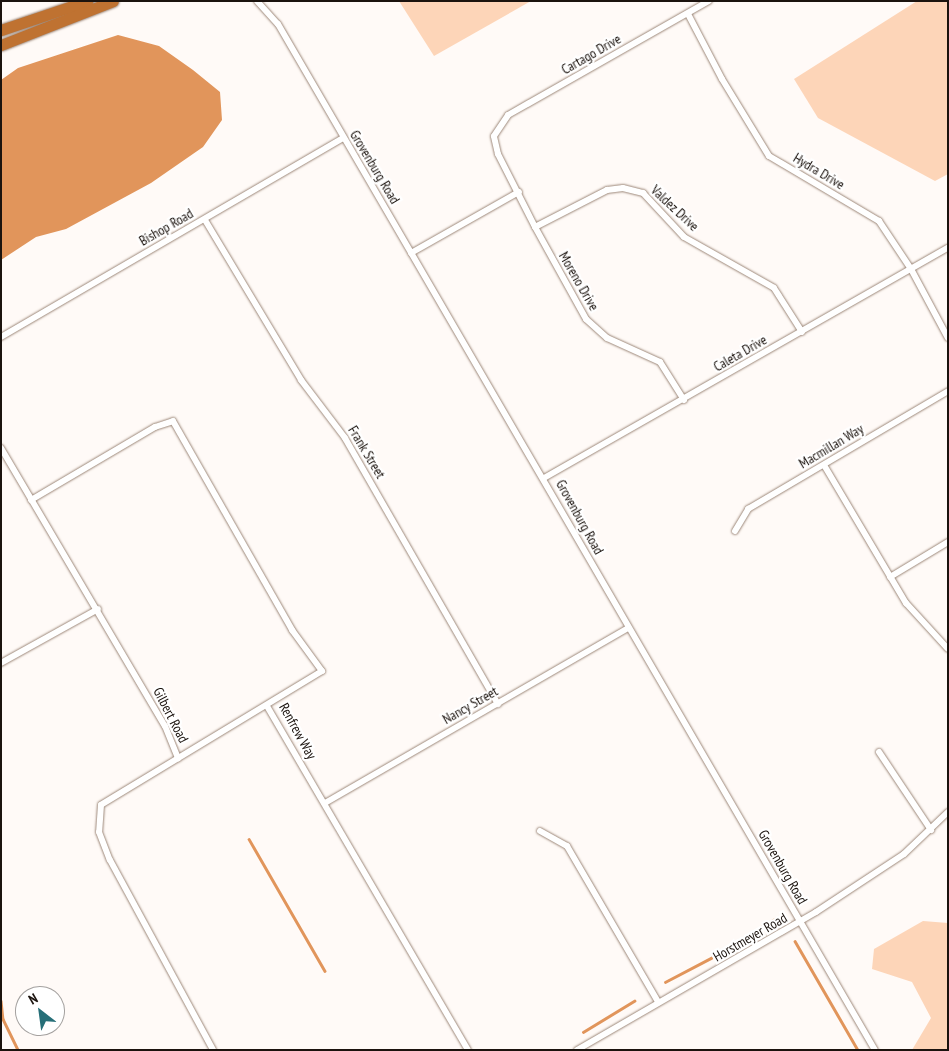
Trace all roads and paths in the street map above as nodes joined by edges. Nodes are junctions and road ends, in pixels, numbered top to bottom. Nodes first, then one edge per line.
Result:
1 (87, 1) edge
2 (113, 1) edge
3 (257, 1) edge
4 (709, 1) edge
5 (688, 14) junction
6 (1, 30) edge
7 (1, 45) edge
8 (494, 136) joint
9 (343, 138) junction
10 (518, 192) junction
11 (205, 220) junction
12 (534, 227) junction
13 (948, 248) edge
14 (411, 253) junction
15 (911, 269) junction
16 (802, 332) junction
17 (1, 337) edge
18 (948, 338) edge
19 (948, 391) edge
20 (684, 400) junction
21 (1, 448) edge
22 (824, 465) junction
23 (544, 478) junction
24 (31, 500) junction
25 (735, 531) dead end
26 (948, 542) edge
27 (890, 577) junction
28 (98, 609) junction
29 (628, 628) junction
30 (948, 649) edge
31 (1, 663) edge
32 (498, 704) junction
33 (267, 706) junction
34 (879, 752) dead end
35 (178, 758) junction
36 (324, 803) junction
37 (947, 814) edge
38 (931, 830) junction
39 (540, 831) dead end
40 (800, 922) junction
41 (658, 1002) junction
42 (213, 1050) edge
43 (468, 1050) edge
44 (577, 1050) edge
45 (874, 1050) edge

1 - 6 highway
2 - 7 highway
3 - 9 street, Grovenburg Road
4 - 5 street, Cartago Drive
5 - 8 street, Cartago Drive
5 - 15 street, Hydra Drive
8 - 10 street, Moreno Drive
9 - 11 street, Bishop Road
9 - 14 street, Grovenburg Road
10 - 12 street, Moreno Drive
10 - 14 street
11 - 17 street, Bishop Road
11 - 32 street, Frank Street
12 - 16 street, Valdez Drive
12 - 20 street, Moreno Drive
13 - 15 street, Caleta Drive
14 - 23 street, Grovenburg Road
15 - 16 street, Caleta Drive
15 - 18 street, Hydra Drive
16 - 20 street, Caleta Drive
19 - 22 street, Macmillan Way
20 - 23 street, Caleta Drive
21 - 24 street, Gilbert Road
22 - 25 street, Macmillan Way
22 - 27 street
23 - 29 street, Grovenburg Road
24 - 28 street, Gilbert Road
24 - 33 street, Renfrew Way
26 - 27 street
27 - 30 street
28 - 31 street
28 - 35 street, Gilbert Road
29 - 32 street, Nancy Street
29 - 40 street, Grovenburg Road
32 - 36 street, Nancy Street
33 - 35 street
33 - 36 street, Renfrew Way
34 - 38 street
35 - 42 street, Gilbert Road
36 - 43 street, Renfrew Way
37 - 38 street, Horstmeyer Road
38 - 40 street, Horstmeyer Road
39 - 41 street
40 - 41 street, Horstmeyer Road
40 - 45 street, Grovenburg Road
41 - 44 street, Horstmeyer Road

